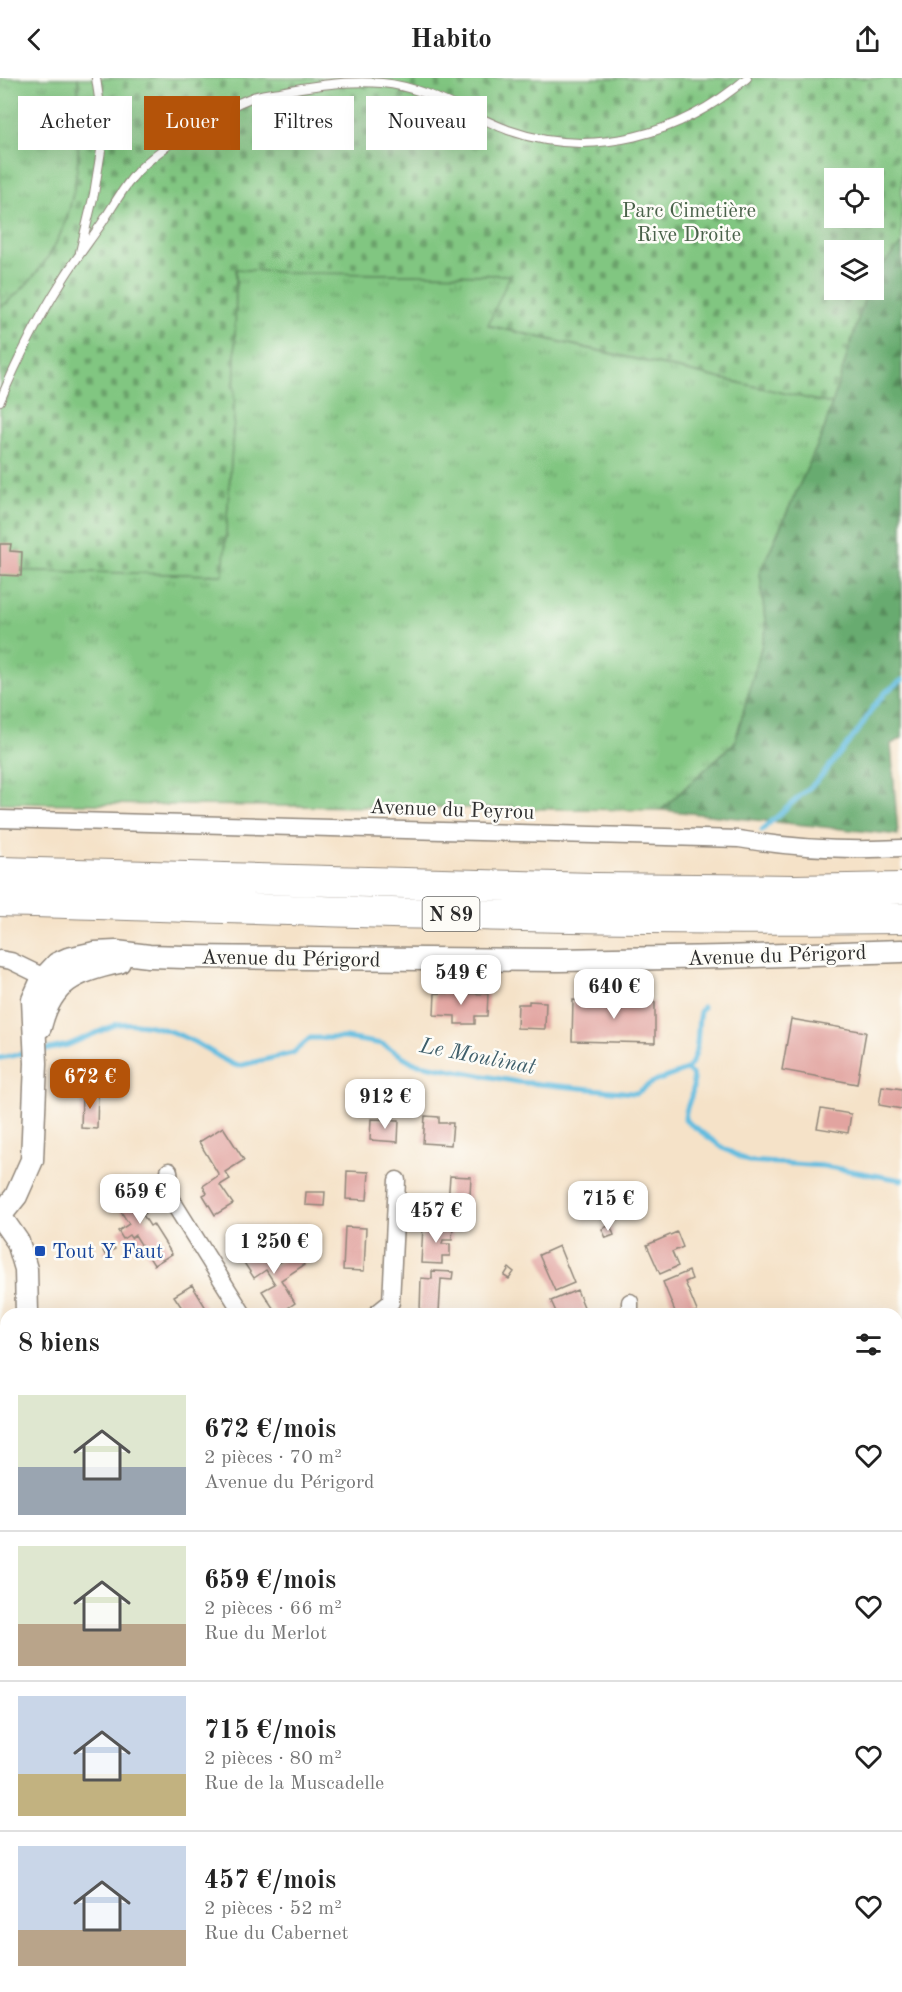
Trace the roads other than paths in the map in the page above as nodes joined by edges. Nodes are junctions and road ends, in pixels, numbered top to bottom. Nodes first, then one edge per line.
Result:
1 (96, 78) edge
2 (747, 78) edge
3 (78, 258) junction
4 (0, 401) edge
5 (0, 819) edge
6 (902, 848) edge
7 (0, 872) edge
8 (902, 888) edge
9 (0, 901) edge
10 (902, 918) edge
11 (902, 951) edge
12 (149, 956) junction
13 (0, 959) edge
14 (44, 977) junction
15 (70, 979) junction
16 (42, 1016) junction
17 (36, 1041) junction
18 (169, 1171) dead end
19 (397, 1180) dead end
20 (0, 1216) edge
21 (27, 1308) edge
22 (239, 1308) edge
23 (384, 1308) edge

1 - 3 lane
2 - 3 lane
3 - 4 lane
5 - 6 street, Avenue du Peyrou
7 - 8 highway, N 89
9 - 10 highway, N 89
11 - 12 street, Avenue du Périgord
12 - 14 street, Avenue du Périgord
12 - 15 street, Avenue du Périgord
13 - 14 street
14 - 15 street
14 - 16 street
14 - 17 street, Avenue du Périgord
15 - 16 street, Avenue du Périgord
16 - 17 street, Avenue du Périgord
17 - 20 street, Avenue du Périgord
18 - 22 street
19 - 23 street
20 - 21 street

